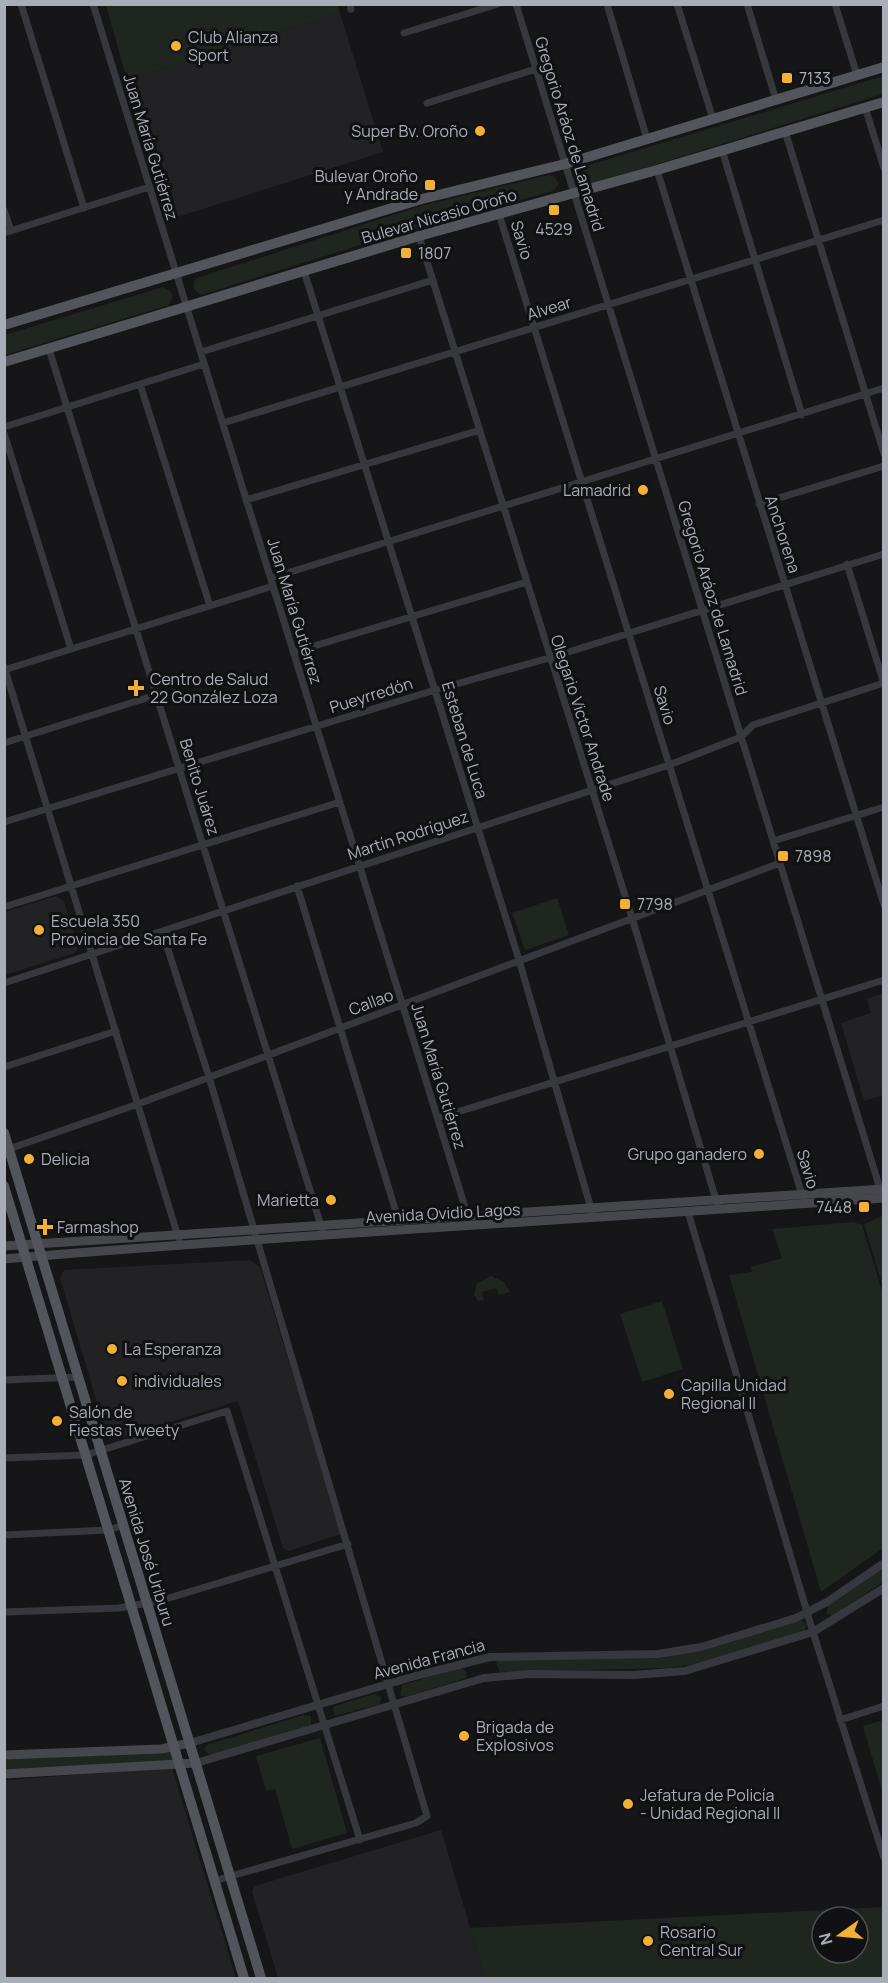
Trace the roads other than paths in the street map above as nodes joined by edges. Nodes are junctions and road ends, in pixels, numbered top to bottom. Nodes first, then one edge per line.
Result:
1 (21, 4) edge
2 (93, 4) edge
3 (498, 4) edge
4 (516, 4) edge
5 (607, 4) edge
6 (677, 4) edge
7 (747, 4) edge
8 (835, 4) edge
9 (405, 33) dead end
10 (884, 67) edge
11 (536, 69) junction
12 (857, 75) junction
13 (776, 100) junction
14 (884, 102) edge
15 (427, 103) dead end
16 (866, 107) junction
17 (713, 119) junction
18 (785, 131) junction
19 (647, 139) junction
20 (722, 150) junction
21 (565, 164) junction
22 (884, 168) edge
23 (657, 170) junction
24 (150, 187) junction
25 (574, 194) junction
26 (84, 208) junction
27 (4, 210) edge
28 (499, 214) junction
29 (884, 220) edge
30 (8, 232) edge
31 (419, 236) junction
32 (818, 240) junction
33 (755, 259) junction
34 (304, 271) junction
35 (176, 273) junction
36 (433, 280) junction
37 (691, 281) junction
38 (608, 304) junction
39 (187, 308) junction
40 (318, 316) junction
41 (4, 325) edge
42 (534, 327) junction
43 (49, 349) junction
44 (201, 352) junction
45 (456, 353) junction
46 (4, 362) edge
47 (204, 364) junction
48 (140, 384) junction
49 (341, 388) junction
50 (884, 388) edge
51 (865, 394) junction
52 (67, 407) junction
53 (802, 415) junction
54 (223, 423) junction
55 (4, 427) edge
56 (480, 430) junction
57 (4, 433) edge
58 (738, 434) junction
59 (884, 454) edge
60 (655, 458) junction
61 (365, 466) junction
62 (884, 466) edge
63 (582, 481) junction
64 (246, 500) junction
65 (503, 504) junction
66 (759, 504) junction
67 (389, 541) junction
68 (884, 554) edge
69 (847, 564) junction
70 (271, 578) junction
71 (527, 582) junction
72 (786, 585) junction
73 (273, 586) junction
74 (210, 606) junction
75 (702, 610) junction
76 (412, 617) junction
77 (136, 629) junction
78 (629, 634) junction
79 (71, 649) junction
80 (294, 652) junction
81 (549, 658) junction
82 (5, 669) edge
83 (883, 684) edge
84 (435, 690) junction
85 (156, 695) junction
86 (821, 702) junction
87 (317, 726) junction
88 (26, 737) junction
89 (741, 737) junction
90 (4, 743) edge
91 (669, 765) junction
92 (180, 769) junction
93 (592, 789) junction
94 (340, 802) junction
95 (884, 807) edge
96 (48, 810) junction
97 (855, 816) junction
98 (4, 822) edge
99 (478, 826) junction
100 (773, 841) junction
101 (204, 844) junction
102 (780, 863) junction
103 (359, 865) junction
104 (71, 886) junction
105 (297, 886) junction
106 (708, 890) junction
107 (884, 905) edge
108 (4, 907) edge
109 (224, 910) junction
110 (632, 918) junction
111 (162, 931) junction
112 (92, 954) junction
113 (519, 960) junction
114 (884, 980) edge
115 (4, 983) edge
116 (822, 999) junction
117 (403, 1004) junction
118 (748, 1022) junction
119 (341, 1028) junction
120 (116, 1031) junction
121 (670, 1046) junction
122 (269, 1054) junction
123 (4, 1067) edge
124 (209, 1077) junction
125 (553, 1082) junction
126 (138, 1104) junction
127 (438, 1118) junction
128 (4, 1134) edge
129 (7, 1150) edge
130 (4, 1186) edge
131 (883, 1195) edge
132 (803, 1199) junction
133 (719, 1206) junction
134 (688, 1212) junction
135 (593, 1214) junction
136 (468, 1217) junction
137 (400, 1226) junction
138 (471, 1227) junction
139 (323, 1230) junction
140 (256, 1234) junction
141 (179, 1239) junction
142 (38, 1244) junction
143 (23, 1245) junction
144 (4, 1246) edge
145 (42, 1256) junction
146 (27, 1257) junction
147 (4, 1259) edge
148 (79, 1377) junction
149 (63, 1378) junction
150 (4, 1380) edge
151 (101, 1450) junction
152 (86, 1455) junction
153 (4, 1458) edge
154 (124, 1526) junction
155 (108, 1530) junction
156 (4, 1535) edge
157 (348, 1544) junction
158 (884, 1563) edge
159 (275, 1566) junction
160 (884, 1588) edge
161 (147, 1603) junction
162 (131, 1606) junction
163 (4, 1612) edge
164 (807, 1613) junction
165 (813, 1632) junction
166 (389, 1684) junction
167 (395, 1704) junction
168 (318, 1705) junction
169 (884, 1706) edge
170 (840, 1720) junction
171 (324, 1725) junction
172 (190, 1743) junction
173 (173, 1747) junction
174 (4, 1755) edge
175 (196, 1763) junction
176 (179, 1765) junction
177 (4, 1774) edge
178 (360, 1840) junction
179 (884, 1858) edge
180 (230, 1877) junction
181 (214, 1881) junction
182 (244, 1978) edge
183 (261, 1978) edge

1 - 26 street
2 - 24 street, Juan María Gutiérrez
3 - 9 street
4 - 11 street, Gregorio Aráoz de Lamadrid
5 - 19 street
6 - 17 street
7 - 13 street
8 - 12 street
10 - 12 main road, Bulevar Nicasio Oroño
11 - 15 street
11 - 21 street, Gregorio Aráoz de Lamadrid
12 - 13 main road, Bulevar Nicasio Oroño
13 - 17 main road, Bulevar Nicasio Oroño
14 - 16 main road, Bulevar Nicasio Oroño
16 - 18 main road, Bulevar Nicasio Oroño
16 - 22 street
17 - 19 main road, Bulevar Nicasio Oroño
18 - 20 main road, Bulevar Nicasio Oroño
18 - 32 street
19 - 21 main road, Bulevar Nicasio Oroño
20 - 23 main road, Bulevar Nicasio Oroño
20 - 33 street
21 - 25 street, Gregorio Aráoz de Lamadrid
21 - 35 main road, Bulevar Nicasio Oroño
23 - 25 main road, Bulevar Nicasio Oroño
23 - 37 street, Anchorena
24 - 26 street
24 - 35 street, Juan María Gutiérrez
25 - 28 main road, Bulevar Nicasio Oroño
25 - 38 street, Gregorio Aráoz de Lamadrid
26 - 30 street
27 - 30 street
28 - 31 main road, Bulevar Nicasio Oroño
28 - 42 street, Savio
29 - 32 street, Alvear
31 - 34 main road, Bulevar Nicasio Oroño
31 - 36 street, Olegario Victor Andrade
32 - 33 street, Alvear
32 - 51 street
33 - 37 street, Alvear
33 - 53 street
34 - 39 main road, Bulevar Nicasio Oroño
34 - 40 street, Esteban de Luca
35 - 39 street, Juan María Gutiérrez
35 - 41 main road, Bulevar Nicasio Oroño
36 - 40 street
36 - 45 street, Olegario Victor Andrade
37 - 38 street, Alvear
37 - 58 street, Anchorena
38 - 42 street, Alvear
38 - 60 street, Gregorio Aráoz de Lamadrid
39 - 43 main road, Bulevar Nicasio Oroño
39 - 44 street, Juan María Gutiérrez
40 - 44 street
40 - 49 street, Esteban de Luca
42 - 45 street, Alvear
42 - 63 street, Savio
43 - 46 main road, Bulevar Nicasio Oroño
43 - 52 street, Benito Juárez
44 - 47 street, Juan María Gutiérrez
45 - 49 street, Alvear
45 - 56 street, Olegario Victor Andrade
47 - 48 street
47 - 54 street, Juan María Gutiérrez
48 - 52 street
48 - 74 street
49 - 54 street, Alvear
49 - 61 street, Esteban de Luca
50 - 51 street
51 - 53 street
51 - 59 street
52 - 55 street
52 - 77 street, Benito Juárez
53 - 58 street
54 - 64 street, Juan María Gutiérrez
56 - 61 street
56 - 65 street, Olegario Victor Andrade
57 - 79 street
58 - 60 street
58 - 66 street, Anchorena
60 - 63 street
60 - 75 street, Gregorio Aráoz de Lamadrid
61 - 64 street
61 - 67 street, Esteban de Luca
62 - 66 street
63 - 65 street
63 - 78 street, Savio
64 - 70 street, Juan María Gutiérrez
65 - 67 street
65 - 71 street, Olegario Victor Andrade
66 - 72 street, Anchorena
67 - 70 street
67 - 76 street, Esteban de Luca
68 - 69 street, Pueyrredón
69 - 72 street, Pueyrredón
69 - 83 street
70 - 73 street, Juan María Gutiérrez
71 - 76 street
71 - 81 street, Olegario Victor Andrade
72 - 75 street, Pueyrredón
72 - 86 street, Anchorena
73 - 74 street
73 - 80 street, Juan María Gutiérrez
74 - 77 street
75 - 78 street, Pueyrredón
75 - 89 street, Gregorio Aráoz de Lamadrid
76 - 80 street
76 - 84 street, Esteban de Luca
77 - 79 street
77 - 85 street, Benito Juárez
78 - 81 street, Pueyrredón
78 - 91 street, Savio
79 - 82 street
80 - 87 street, Juan María Gutiérrez
81 - 84 street, Pueyrredón
81 - 93 street, Olegario Victor Andrade
82 - 88 street
83 - 86 street, Martín Rodríguez
84 - 87 street, Pueyrredón
84 - 99 street, Esteban de Luca
85 - 88 street
85 - 92 street, Benito Juárez
86 - 89 street, Martín Rodríguez
86 - 97 street, Anchorena
87 - 92 street, Pueyrredón
87 - 94 street, Juan María Gutiérrez
88 - 90 street
88 - 96 street
89 - 91 street, Martín Rodríguez
89 - 100 street, Gregorio Aráoz de Lamadrid
91 - 93 street, Martín Rodríguez
91 - 106 street, Savio
92 - 96 street, Pueyrredón
92 - 101 street, Benito Juárez
93 - 99 street, Martín Rodríguez
93 - 110 street, Olegario Victor Andrade
94 - 101 street
94 - 103 street, Juan María Gutiérrez
95 - 97 street
96 - 98 street, Pueyrredón
96 - 104 street
97 - 100 street
97 - 107 street, Anchorena
99 - 103 street, Martín Rodríguez
99 - 113 street, Esteban de Luca
100 - 102 street, Gregorio Aráoz de Lamadrid
101 - 104 street
101 - 109 street, Benito Juárez
102 - 106 street, Callao
102 - 116 street, Gregorio Aráoz de Lamadrid
103 - 105 street, Martín Rodríguez
103 - 117 street, Juan María Gutiérrez
104 - 108 street
104 - 112 street
105 - 109 street, Martín Rodríguez
105 - 119 street
106 - 110 street, Callao
106 - 118 street, Savio
109 - 111 street, Martín Rodríguez
109 - 122 street, Benito Juárez
110 - 113 street, Callao
110 - 121 street, Olegario Victor Andrade
111 - 112 street, Martín Rodríguez
111 - 124 street
112 - 115 street, Martín Rodríguez
112 - 120 street
113 - 117 street, Callao
113 - 125 street, Esteban de Luca
114 - 116 street
116 - 118 street
116 - 131 street, Gregorio Aráoz de Lamadrid
117 - 119 street, Callao
117 - 127 street, Juan María Gutiérrez
118 - 121 street
118 - 132 street, Savio
119 - 122 street, Callao
119 - 137 street
120 - 123 street
120 - 126 street
121 - 125 street
121 - 133 street, Olegario Victor Andrade
122 - 124 street, Callao
122 - 139 street, Benito Juárez
124 - 126 street, Callao
124 - 140 street
125 - 127 street
125 - 135 street, Esteban de Luca
126 - 129 street, Callao
126 - 141 street
127 - 136 street, Juan María Gutiérrez
128 - 129 main road, Avenida José Uriburu
129 - 142 main road, Avenida José Uriburu
130 - 143 main road, Avenida José Uriburu
131 - 132 main road, Avenida Ovidio Lagos
132 - 133 main road, Avenida Ovidio Lagos
133 - 134 main road, Avenida Ovidio Lagos
133 - 135 main road, Avenida Ovidio Lagos
134 - 135 main road, Avenida Ovidio Lagos
134 - 164 street
135 - 136 main road, Avenida Ovidio Lagos
135 - 138 main road, Avenida Ovidio Lagos
136 - 137 main road, Avenida Ovidio Lagos
136 - 138 street, Juan María Gutiérrez
137 - 138 main road, Avenida Ovidio Lagos
137 - 139 main road, Avenida Ovidio Lagos
139 - 140 main road, Avenida Ovidio Lagos
140 - 141 main road, Avenida Ovidio Lagos
140 - 157 street
141 - 142 main road, Avenida Ovidio Lagos
141 - 145 main road, Avenida Ovidio Lagos
142 - 143 main road, Avenida Ovidio Lagos
142 - 145 main road, Avenida José Uriburu
143 - 144 main road, Avenida Ovidio Lagos
143 - 146 main road, Avenida José Uriburu
145 - 146 main road, Avenida Ovidio Lagos
145 - 148 main road, Avenida José Uriburu
146 - 147 main road, Avenida Ovidio Lagos
146 - 149 main road, Avenida José Uriburu
148 - 149 street
148 - 151 main road, Avenida José Uriburu
149 - 150 street
149 - 152 main road, Avenida José Uriburu
151 - 152 street
151 - 154 main road, Avenida José Uriburu
151 - 159 street
152 - 153 street
152 - 155 main road, Avenida José Uriburu
154 - 155 street
154 - 161 main road, Avenida José Uriburu
155 - 156 street
155 - 162 main road, Avenida José Uriburu
157 - 159 street
157 - 166 street
158 - 164 street, Avenida Francia
159 - 161 street
159 - 168 street
160 - 165 street, Avenida Francia
161 - 162 street
161 - 172 main road, Avenida José Uriburu
162 - 163 street
162 - 173 main road, Avenida José Uriburu
164 - 165 street
164 - 166 street, Avenida Francia
165 - 167 street, Avenida Francia
165 - 170 street
166 - 167 street
166 - 168 street, Avenida Francia
167 - 171 street, Avenida Francia
167 - 178 street
168 - 171 street
168 - 172 street, Avenida Francia
169 - 170 street
170 - 179 street
171 - 175 street, Avenida Francia
171 - 178 street
172 - 173 main road, Avenida Francia
172 - 175 main road, Avenida José Uriburu
173 - 174 main road, Avenida Francia
173 - 176 main road, Avenida José Uriburu
175 - 176 main road, Avenida Francia
175 - 180 main road, Avenida José Uriburu
176 - 177 main road, Avenida Francia
176 - 181 main road, Avenida José Uriburu
178 - 180 street
180 - 181 street
180 - 183 main road, Avenida José Uriburu
181 - 182 main road, Avenida José Uriburu

